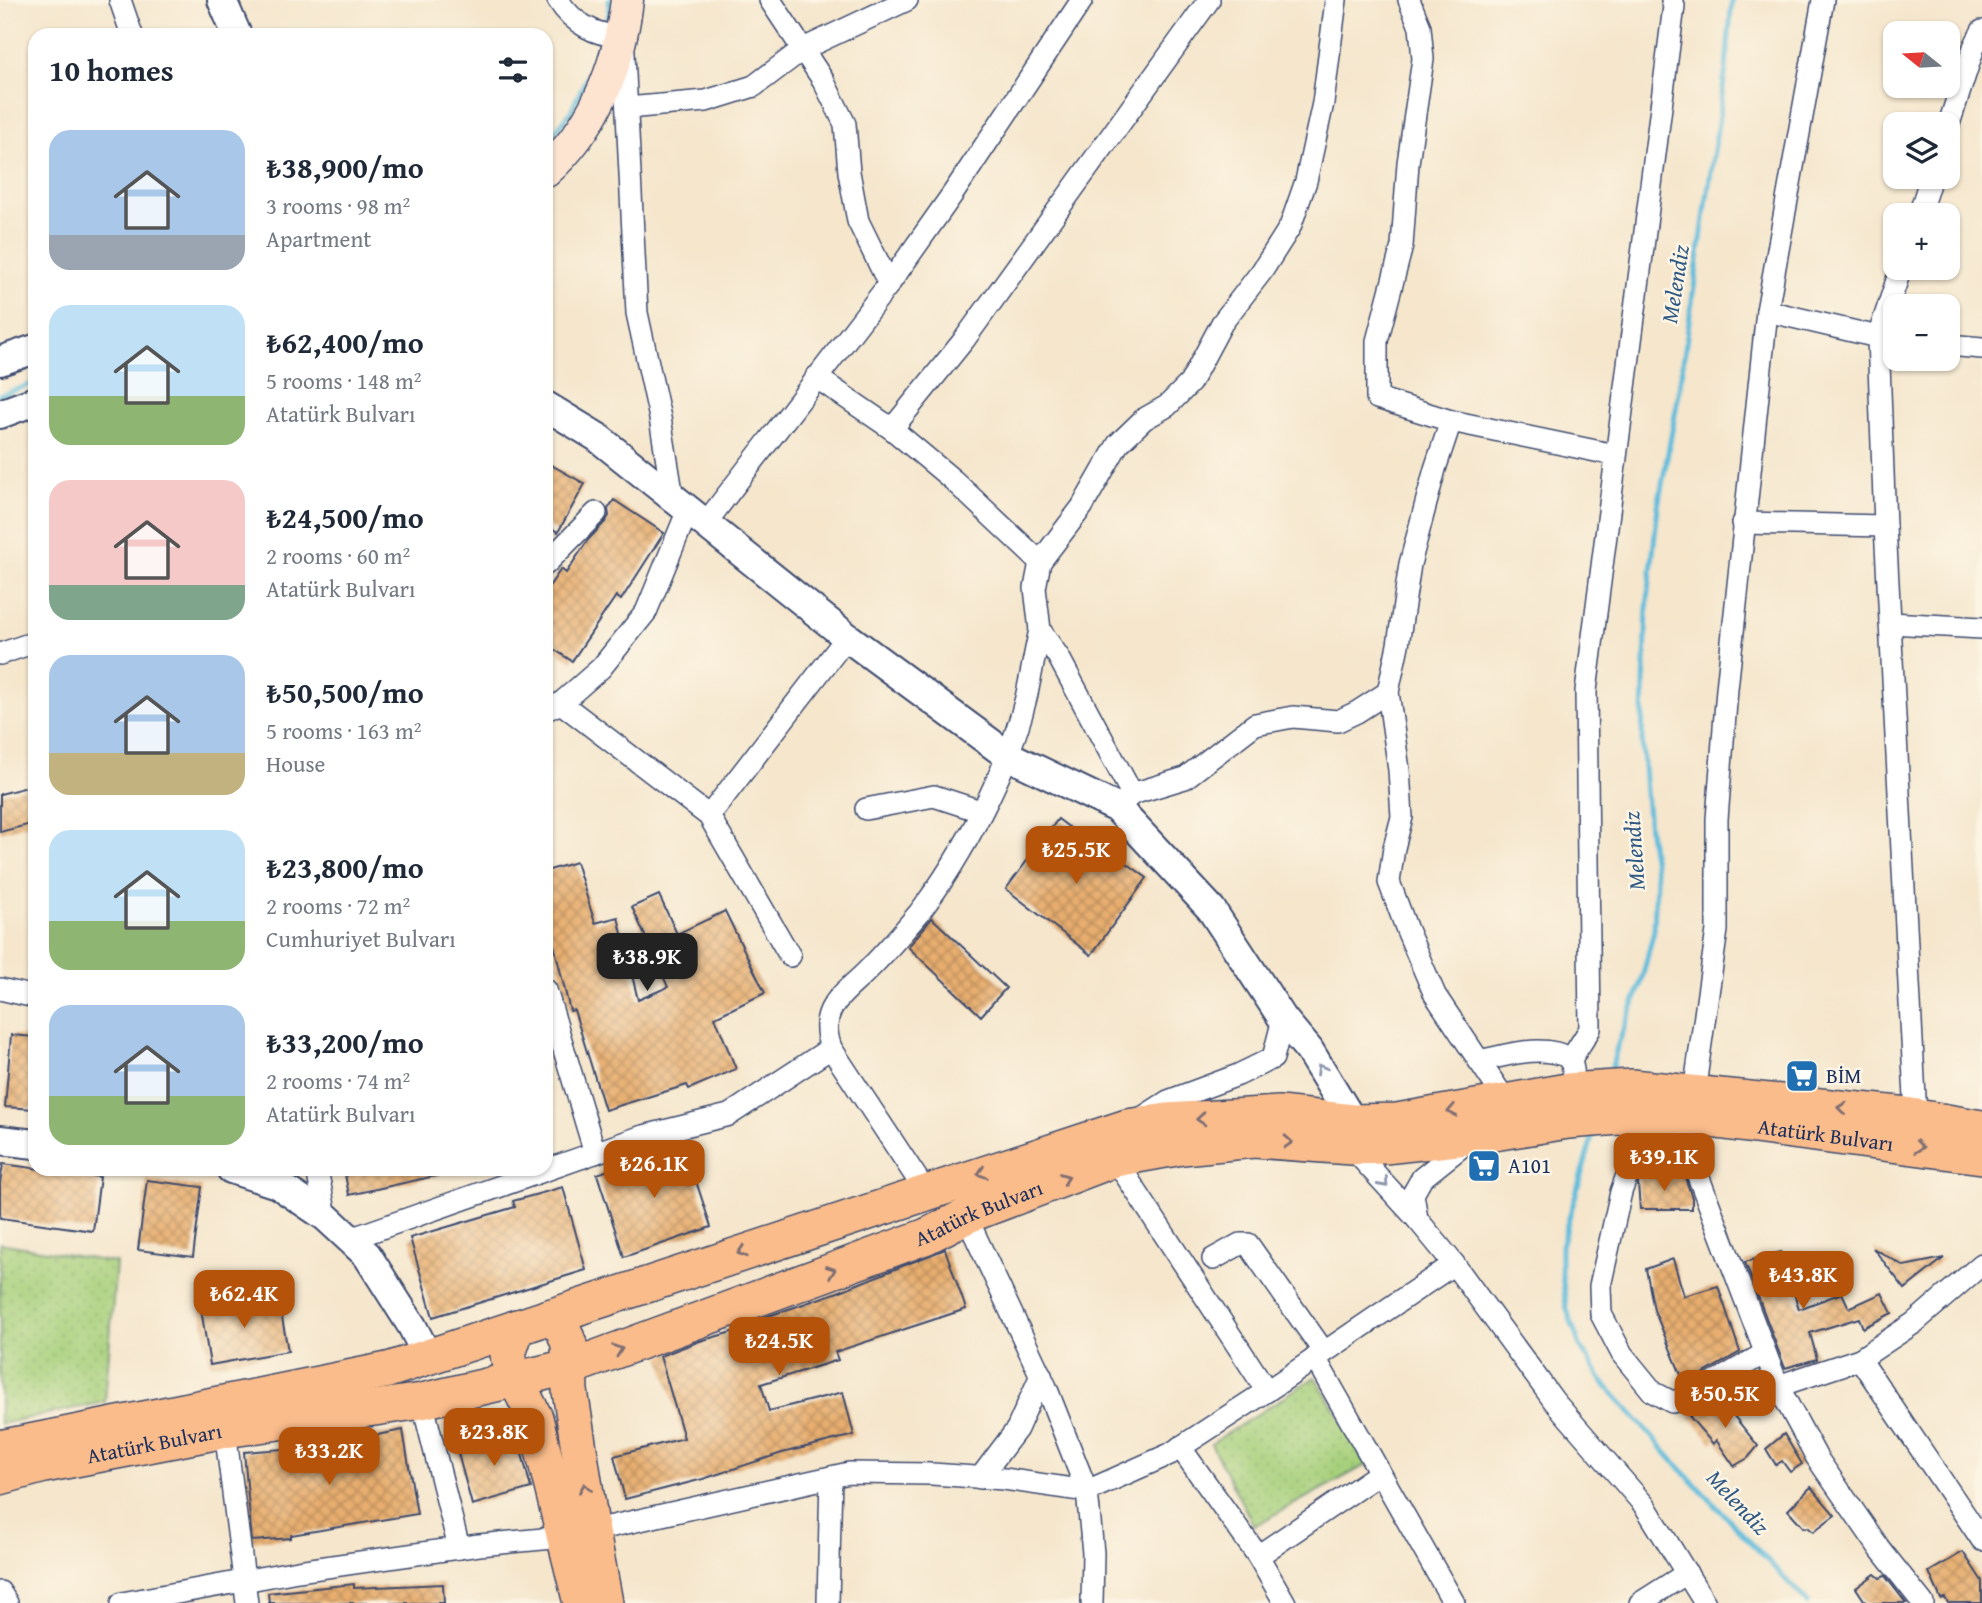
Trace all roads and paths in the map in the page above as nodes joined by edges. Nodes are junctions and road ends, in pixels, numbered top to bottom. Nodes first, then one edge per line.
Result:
1 (120, 0) edge
2 (222, 0) edge
3 (558, 0) edge
4 (627, 0) edge
5 (770, 0) edge
6 (907, 0) edge
7 (1082, 0) edge
8 (1209, 0) edge
9 (1336, 0) edge
10 (1409, 0) edge
11 (1672, 0) edge
12 (1823, 0) edge
13 (130, 28) edge
14 (233, 28) edge
15 (618, 35) junction
16 (1979, 43) edge
17 (803, 49) junction
18 (627, 108) junction
19 (1954, 112) edge
20 (553, 165) edge
21 (889, 284) junction
22 (1767, 311) junction
23 (1883, 337) edge
24 (1960, 346) edge
25 (1982, 348) edge
26 (28, 351) edge
27 (0, 361) edge
28 (1887, 371) edge
29 (816, 377) junction
30 (28, 404) edge
31 (553, 410) edge
32 (0, 414) edge
33 (1451, 421) junction
34 (892, 429) junction
35 (1615, 455) junction
36 (689, 511) junction
37 (596, 513) dead end
38 (1743, 523) junction
39 (1885, 526) junction
40 (553, 557) edge
41 (1040, 562) junction
42 (1889, 624) junction
43 (1982, 628) edge
44 (1040, 630) junction
45 (847, 637) junction
46 (28, 644) edge
47 (0, 654) edge
48 (1388, 692) junction
49 (554, 707) edge
50 (1007, 755) junction
51 (1124, 801) junction
52 (866, 808) dead end
53 (980, 811) junction
54 (709, 816) junction
55 (790, 956) dead end
56 (0, 989) edge
57 (28, 995) edge
58 (553, 1013) edge
59 (1283, 1019) junction
60 (831, 1048) junction
61 (1479, 1061) junction
62 (1571, 1091) junction
63 (1506, 1101) junction
64 (1691, 1105) junction
65 (1916, 1117) junction
66 (1127, 1127) junction
67 (1352, 1135) junction
68 (1475, 1136) junction
69 (0, 1140) edge
70 (28, 1143) edge
71 (595, 1153) junction
72 (1980, 1153) edge
73 (1115, 1159) junction
74 (1694, 1165) junction
75 (553, 1168) edge
76 (252, 1176) edge
77 (318, 1176) edge
78 (529, 1176) edge
79 (926, 1192) junction
80 (966, 1216) junction
81 (326, 1217) junction
82 (1417, 1219) junction
83 (350, 1239) junction
84 (1213, 1259) dead end
85 (1454, 1264) junction
86 (1982, 1264) edge
87 (532, 1322) junction
88 (1765, 1353) junction
89 (1320, 1355) junction
90 (428, 1357) junction
91 (1860, 1359) junction
92 (570, 1367) junction
93 (1041, 1375) junction
94 (515, 1381) junction
95 (1778, 1386) junction
96 (1267, 1391) junction
97 (422, 1401) junction
98 (225, 1430) junction
99 (1180, 1447) junction
100 (0, 1448) edge
101 (1380, 1473) junction
102 (0, 1477) edge
103 (831, 1477) junction
104 (980, 1478) junction
105 (1087, 1491) junction
106 (578, 1535) junction
107 (1982, 1540) edge
108 (459, 1548) junction
109 (1258, 1556) junction
110 (1687, 1573) junction
111 (244, 1581) junction
112 (0, 1592) edge
113 (7, 1603) edge
114 (122, 1603) edge
115 (247, 1603) edge
116 (582, 1603) edge
117 (606, 1603) edge
118 (828, 1603) edge
119 (1092, 1603) edge
120 (1285, 1603) edge
121 (1454, 1603) edge
122 (1640, 1603) edge
123 (1705, 1603) edge
124 (1923, 1603) edge

1 - 13 street
2 - 14 street
3 - 15 street
4 - 15 main road
5 - 17 street
6 - 17 street
7 - 21 street
8 - 34 street
9 - 41 street
10 - 33 street
11 - 35 street
12 - 22 street
15 - 18 street
15 - 20 main road
16 - 19 street
17 - 18 street
17 - 21 street
18 - 36 street
21 - 29 street
22 - 23 street
22 - 38 street
24 - 25 street
26 - 27 street
28 - 39 street
29 - 34 street
29 - 36 street
30 - 32 street
31 - 36 street
33 - 35 street
33 - 48 street
34 - 41 street
35 - 62 street
36 - 45 street
36 - 49 street
37 - 40 street
38 - 39 street
38 - 64 street
39 - 42 street
41 - 44 street
42 - 43 street
42 - 65 street
44 - 50 street
44 - 51 street
45 - 50 street
45 - 54 street
46 - 47 street
48 - 51 street
48 - 61 street
49 - 54 street
50 - 51 street
50 - 53 street
51 - 59 street
52 - 53 street
53 - 60 street
54 - 55 street
56 - 57 street
58 - 71 street
59 - 66 street
67 -> 59 street
60 - 71 street
60 - 79 street
61 - 62 street
61 - 63 street
62 - 63 main road, Atatürk Bulvarı
62 - 64 main road, Atatürk Bulvarı
62 - 68 main road, Atatürk Bulvarı
63 -> 67 main road, Atatürk Bulvarı
65 -> 64 main road, Atatürk Bulvarı
64 -> 72 main road, Atatürk Bulvarı
64 - 74 street
65 - 72 main road, Atatürk Bulvarı
67 -> 66 main road, Atatürk Bulvarı
66 -> 79 main road, Atatürk Bulvarı
67 - 68 main road, Atatürk Bulvarı
73 -> 67 main road, Atatürk Bulvarı
67 -> 82 street
68 - 82 street
69 - 70 street
71 - 75 street
80 -> 73 main road, Atatürk Bulvarı
73 - 96 street
74 - 88 street
74 - 88 street
76 - 81 street
77 - 81 street
78 - 83 street
79 -> 87 main road, Atatürk Bulvarı
92 -> 80 main road, Atatürk Bulvarı
80 - 93 street
81 - 83 street
82 - 85 street
83 - 90 street
84 - 89 street
85 - 89 street
85 - 110 street
86 - 91 street
87 - 90 main road, Atatürk Bulvarı
87 - 92 main road
87 - 94 main road
88 - 95 street
89 - 96 street
89 - 101 street
90 - 100 main road, Atatürk Bulvarı
91 - 95 street
91 - 107 street
92 - 94 main road, Atatürk Bulvarı
106 -> 92 main road
93 - 104 street
93 - 105 street
94 - 97 main road, Atatürk Bulvarı
94 - 106 main road
95 - 124 street
96 - 99 street
97 - 98 main road, Atatürk Bulvarı
97 - 108 street
98 - 102 main road, Atatürk Bulvarı
98 - 111 street
99 - 105 street
99 - 109 street
101 - 109 street
101 - 121 street
103 - 104 street
103 - 106 street
103 - 118 street
104 - 105 street
105 - 119 street
106 - 108 street
106 - 116 main road
106 - 117 main road
108 - 111 street
109 - 120 street
110 - 122 street
110 - 123 street
111 - 114 street
111 - 115 street
112 - 113 street

